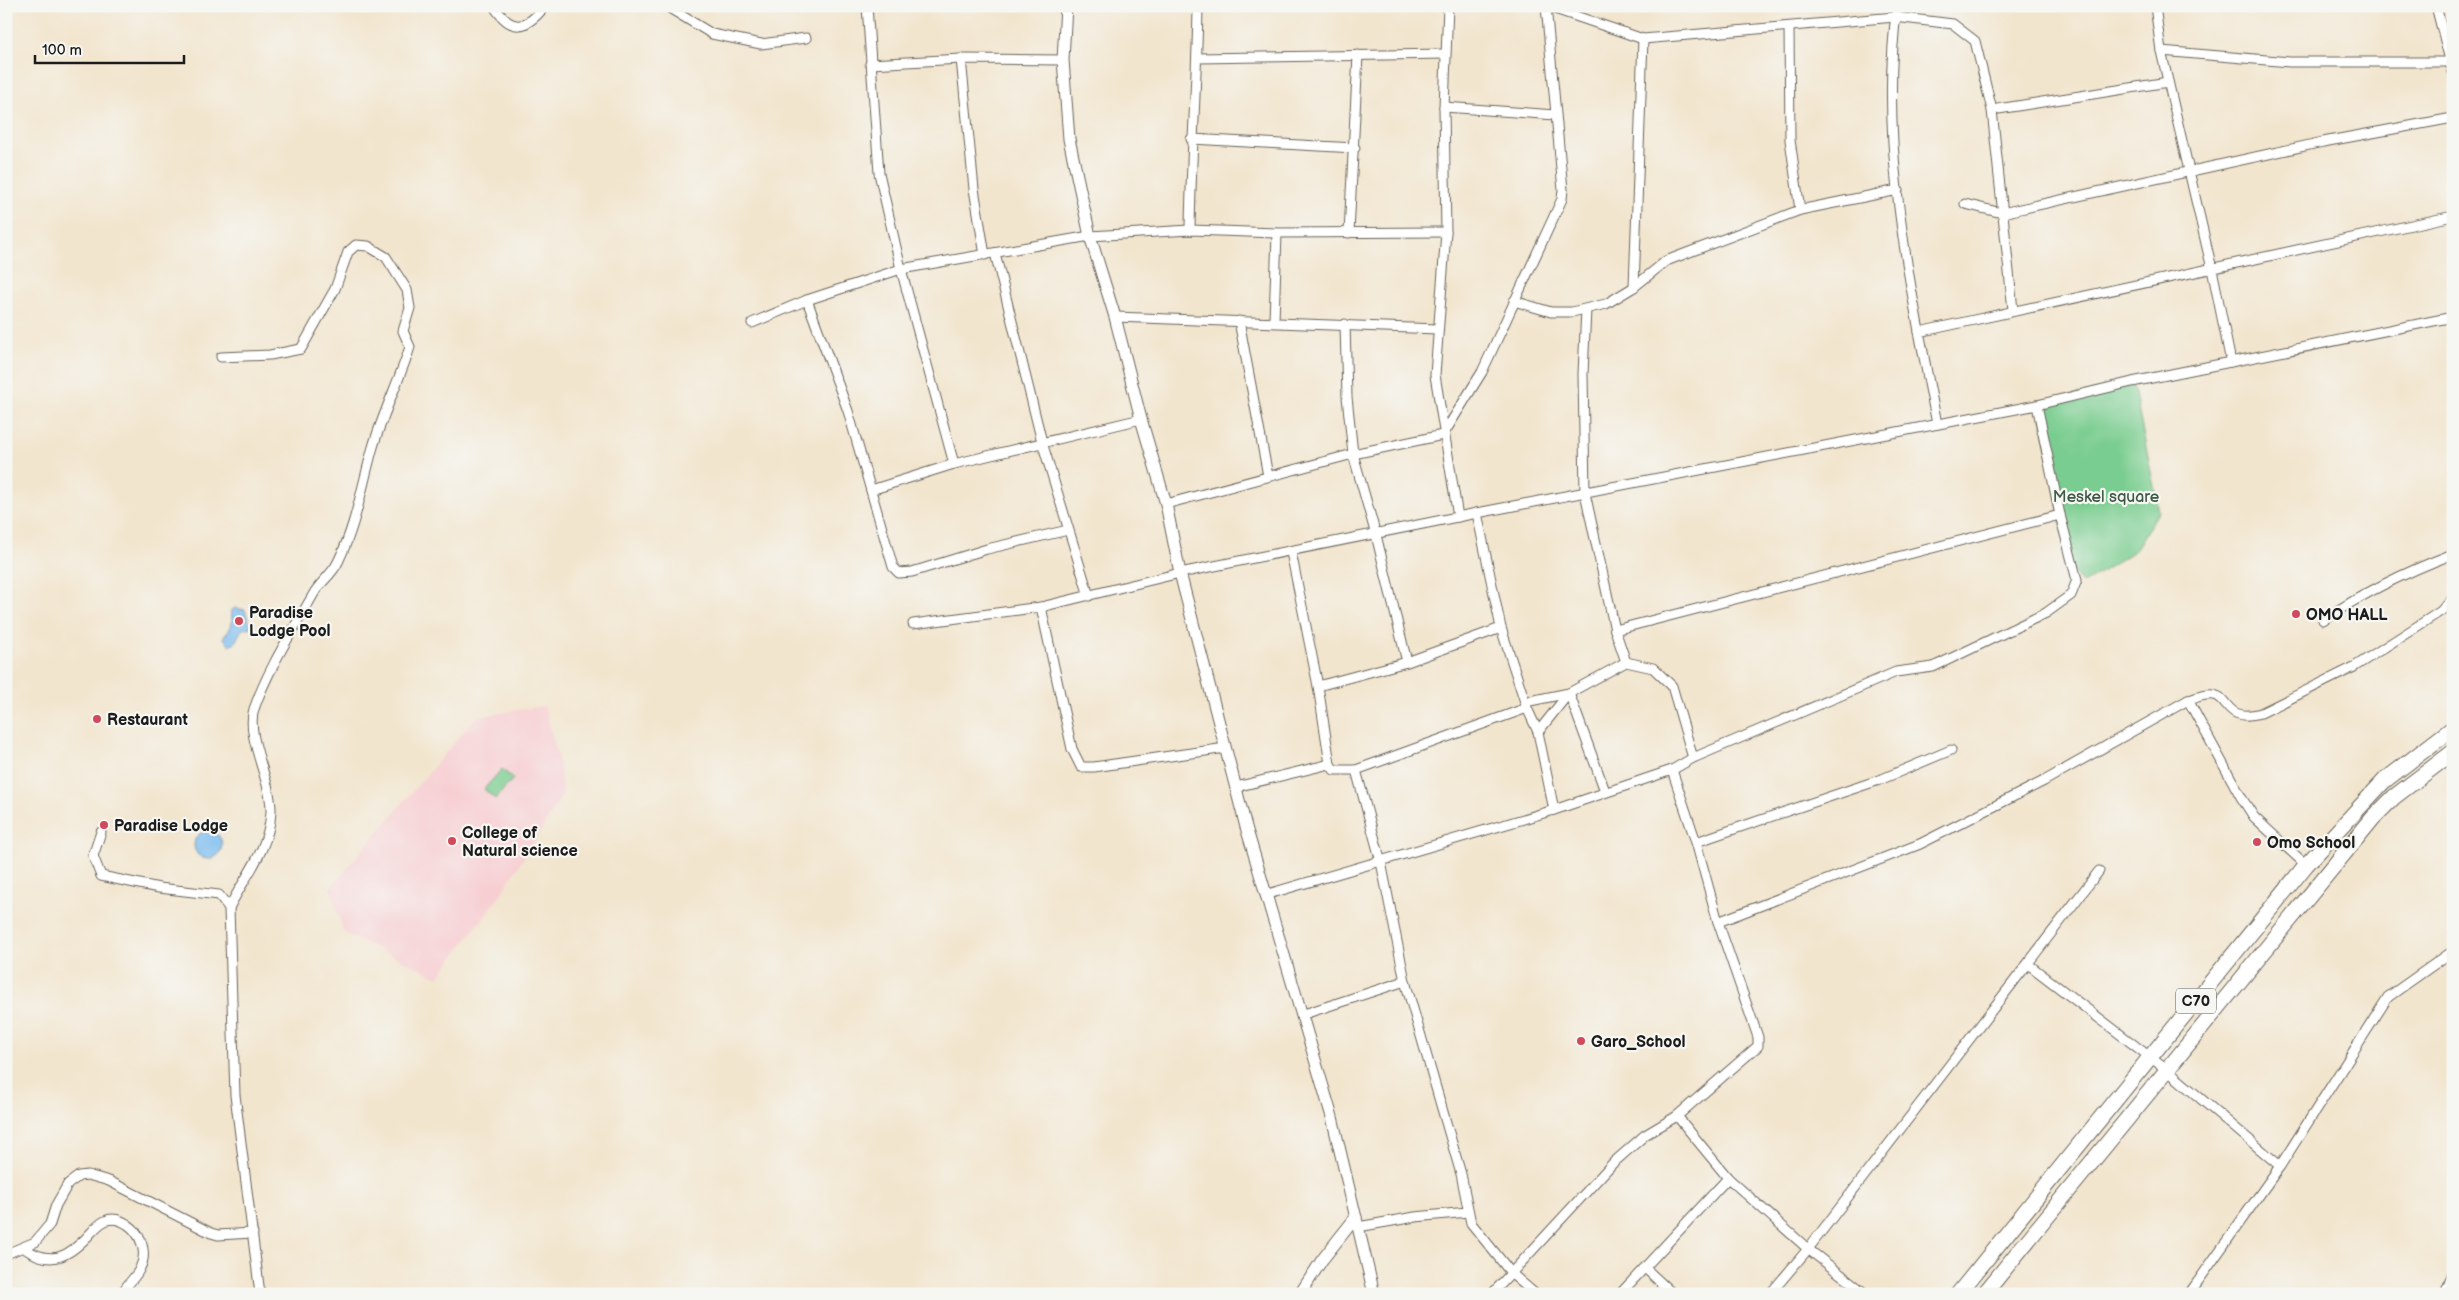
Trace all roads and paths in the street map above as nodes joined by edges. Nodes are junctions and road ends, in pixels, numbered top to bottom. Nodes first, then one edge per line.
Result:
1 (494, 6) edge
2 (545, 6) edge
3 (666, 6) edge
4 (867, 6) edge
5 (1066, 6) edge
6 (1198, 6) edge
7 (1448, 6) edge
8 (1546, 6) edge
9 (1897, 6) edge
10 (2155, 6) edge
11 (2436, 6) edge
12 (1895, 17) junction
13 (1789, 28) junction
14 (806, 38) dead end
15 (1643, 39) junction
16 (2160, 51) junction
17 (1444, 54) junction
18 (1358, 55) junction
19 (1197, 58) junction
20 (961, 59) junction
21 (1063, 60) junction
22 (2452, 62) edge
23 (870, 64) junction
24 (2453, 72) edge
25 (2168, 82) junction
26 (1444, 107) junction
27 (1992, 110) junction
28 (1555, 115) junction
29 (2453, 118) edge
30 (1191, 140) junction
31 (1355, 148) junction
32 (2188, 170) junction
33 (1898, 190) junction
34 (1965, 204) dead end
35 (1800, 210) junction
36 (2002, 213) junction
37 (2453, 216) edge
38 (1190, 230) junction
39 (1446, 232) junction
40 (1277, 233) junction
41 (1349, 233) junction
42 (1090, 236) junction
43 (995, 253) junction
44 (985, 255) junction
45 (901, 269) junction
46 (2212, 269) junction
47 (1634, 287) junction
48 (807, 300) junction
49 (1514, 301) junction
50 (1586, 309) junction
51 (2013, 310) junction
52 (1115, 317) junction
53 (2453, 317) edge
54 (1240, 321) junction
55 (1274, 321) junction
56 (752, 323) dead end
57 (1346, 324) junction
58 (1438, 329) junction
59 (1919, 332) junction
60 (221, 357) dead end
61 (2231, 362) junction
62 (2037, 405) junction
63 (1141, 419) junction
64 (1937, 424) junction
65 (1444, 435) junction
66 (1042, 442) junction
67 (1353, 454) junction
68 (954, 464) junction
69 (1268, 476) junction
70 (871, 490) junction
71 (1585, 493) junction
72 (1166, 504) junction
73 (1477, 513) junction
74 (2060, 514) junction
75 (1458, 517) junction
76 (1068, 530) junction
77 (1376, 535) junction
78 (1291, 552) junction
79 (2453, 554) edge
80 (1180, 573) junction
81 (1089, 596) junction
82 (2453, 597) edge
83 (1041, 607) junction
84 (2323, 620) dead end
85 (913, 624) dead end
86 (1501, 628) junction
87 (1615, 630) junction
88 (1407, 662) junction
89 (1626, 662) junction
90 (1318, 686) junction
91 (1569, 693) junction
92 (2188, 700) junction
93 (1526, 705) junction
94 (2453, 728) edge
95 (1538, 732) junction
96 (1226, 748) junction
97 (1952, 750) dead end
98 (2453, 752) edge
99 (1693, 758) junction
100 (1330, 764) junction
101 (1356, 770) junction
102 (1672, 770) junction
103 (1236, 787) junction
104 (1605, 791) junction
105 (1554, 810) junction
106 (101, 832) dead end
107 (1696, 842) junction
108 (1381, 862) junction
109 (2306, 865) junction
110 (2099, 871) dead end
111 (1265, 895) junction
112 (229, 908) junction
113 (1718, 922) junction
114 (2453, 951) edge
115 (2028, 964) junction
116 (1405, 981) junction
117 (1301, 1015) junction
118 (2150, 1057) junction
119 (2166, 1070) junction
120 (1677, 1116) junction
121 (2280, 1166) junction
122 (1728, 1178) junction
123 (1468, 1212) junction
124 (1357, 1222) junction
125 (253, 1233) junction
126 (24, 1248) junction
127 (1808, 1249) junction
128 (6, 1254) edge
129 (1645, 1268) junction
130 (2453, 1273) edge
131 (1512, 1274) junction
132 (122, 1294) edge
133 (260, 1294) edge
134 (1300, 1294) edge
135 (1374, 1294) edge
136 (1492, 1294) edge
137 (1535, 1294) edge
138 (1620, 1294) edge
139 (1673, 1294) edge
140 (1770, 1294) edge
141 (1866, 1294) edge
142 (1958, 1294) edge
143 (1984, 1294) edge
144 (2189, 1294) edge
145 (2445, 1294) edge

1 - 2 street
3 - 14 street
4 - 23 street
5 - 21 street
6 - 19 street
7 - 17 street
8 - 15 street
8 - 28 street
9 - 12 street
10 - 16 street
11 - 22 street
12 - 13 street
12 - 27 street
12 - 33 street
13 - 15 street
13 - 35 street
15 - 47 street
16 - 22 street
16 - 25 street
17 - 18 street
17 - 26 street
18 - 19 street
18 - 31 street
19 - 30 street
20 - 21 street
20 - 23 street
20 - 44 street
21 - 42 street
22 - 24 street
23 - 45 street
25 - 27 street
25 - 32 street
26 - 28 street
26 - 39 street
27 - 36 street
28 - 49 street
29 - 32 street
30 - 31 street
30 - 38 street
31 - 41 street
32 - 36 street
32 - 46 street
33 - 35 street
33 - 59 street
34 - 36 street
35 - 47 street
36 - 51 street
37 - 46 street
38 - 40 street
38 - 42 street
39 - 41 street
39 - 58 street
40 - 41 street
40 - 55 street
42 - 43 street
42 - 52 street
43 - 44 street
43 - 66 street
44 - 45 street
45 - 48 street
45 - 68 street
46 - 51 street
46 - 61 street
47 - 50 street
48 - 56 street
48 - 70 street
49 - 50 street
49 - 65 street
50 - 71 street
51 - 59 street
52 - 54 street
52 - 63 street
53 - 61 street
54 - 55 street
54 - 69 street
55 - 57 street
57 - 58 street
57 - 67 street
58 - 65 street
59 - 64 street
60 - 112 street
61 - 62 street
62 - 64 street
62 - 74 street
63 - 66 street
63 - 72 street
64 - 71 street
65 - 67 street
65 - 75 street
66 - 68 street
66 - 76 street
67 - 69 street
67 - 77 street
68 - 70 street
69 - 72 street
70 - 76 street
71 - 73 street
71 - 87 street
72 - 80 street
73 - 75 street
73 - 86 street
74 - 87 street
74 - 99 street
75 - 77 street
76 - 81 street
77 - 78 street
77 - 88 street
78 - 80 street
78 - 90 street
79 - 84 street
80 - 81 street
80 - 96 street
81 - 83 street
82 - 92 street
83 - 85 street
83 - 96 street
86 - 88 street
86 - 93 street
87 - 89 street
88 - 90 street
89 - 91 street
89 - 99 street
90 - 100 street
91 - 93 street
91 - 95 street
91 - 104 street
92 - 109 street
92 - 113 street
93 - 95 street
93 - 101 street
94 - 109 highway, C70
95 - 105 street
96 - 103 street
97 - 107 street
98 - 119 highway, C70
99 - 102 street
100 - 101 street
100 - 103 street
101 - 108 street
102 - 104 street
102 - 107 street
103 - 111 street
104 - 105 street
105 - 108 street
106 - 112 street
107 - 113 street
108 - 111 street
108 - 116 street
109 - 118 highway, C70
110 - 115 street
111 - 117 street
112 - 125 street
113 - 120 street
114 - 121 street
115 - 118 street
115 - 127 street
116 - 117 street
116 - 123 street
117 - 124 street
118 - 119 street
118 - 142 highway, C70
119 - 121 street
119 - 143 highway, C70
120 - 122 street
120 - 131 street
121 - 144 street
122 - 127 street
122 - 129 street
123 - 124 street
123 - 131 street
124 - 134 street
124 - 135 street
125 - 126 street
125 - 133 street
126 - 128 street
126 - 132 street
127 - 140 street
127 - 141 street
129 - 138 street
129 - 139 street
130 - 145 street
131 - 136 street
131 - 137 street

